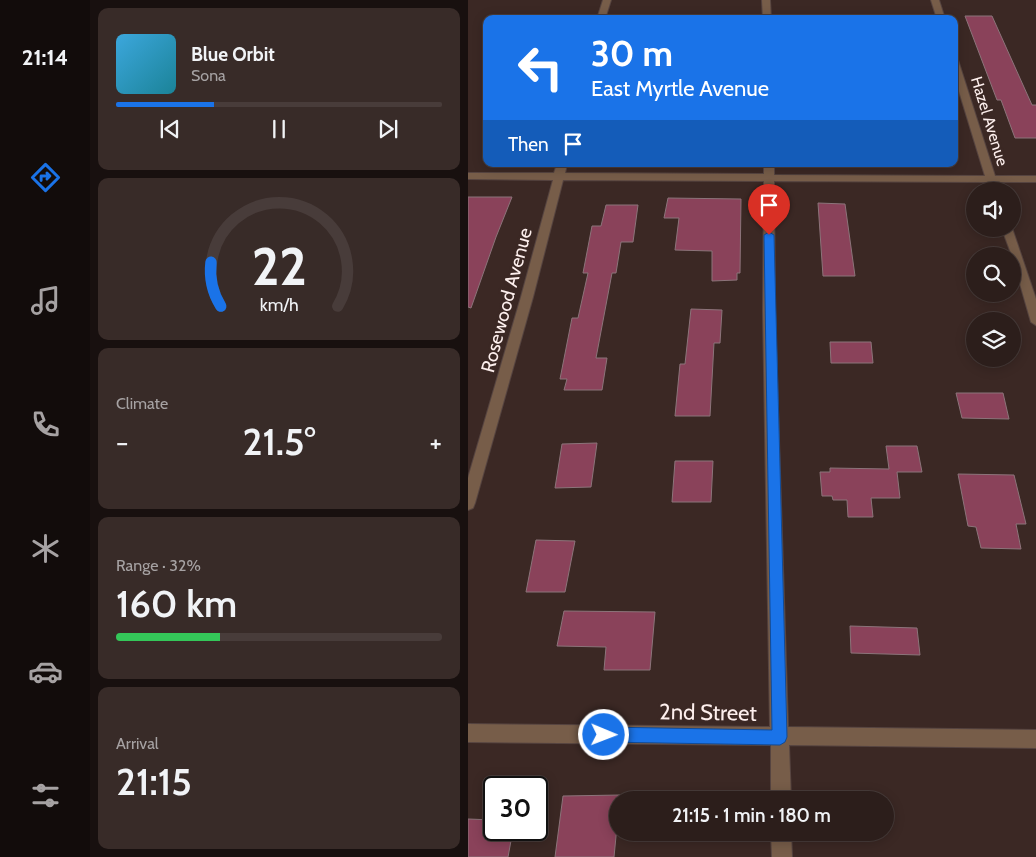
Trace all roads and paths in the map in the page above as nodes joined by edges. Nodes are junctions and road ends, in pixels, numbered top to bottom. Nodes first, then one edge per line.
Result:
1 (607, 0) edge
2 (766, 0) edge
3 (935, 0) edge
4 (602, 15) edge
5 (766, 15) edge
6 (940, 15) edge
7 (958, 73) edge
8 (561, 167) edge
9 (769, 171) edge
10 (468, 176) edge
11 (558, 176) junction
12 (992, 179) junction
13 (1036, 179) edge
14 (993, 182) edge
15 (1009, 237) edge
16 (1036, 322) edge
17 (468, 503) edge
18 (468, 733) edge
19 (780, 737) junction
20 (1036, 739) edge
21 (781, 791) edge
22 (781, 841) edge
23 (782, 857) edge

1 - 4 street
2 - 5 street
3 - 6 street
7 - 12 street, Hazel Avenue
8 - 11 street, Rosewood Avenue
9 - 11 street
9 - 12 street
9 - 19 street
10 - 11 street
11 - 17 street, Rosewood Avenue
12 - 13 street
12 - 14 street, Hazel Avenue
15 - 16 street
18 - 19 street, 2nd Street
19 - 20 street, 2nd Street
19 - 21 street
22 - 23 street

